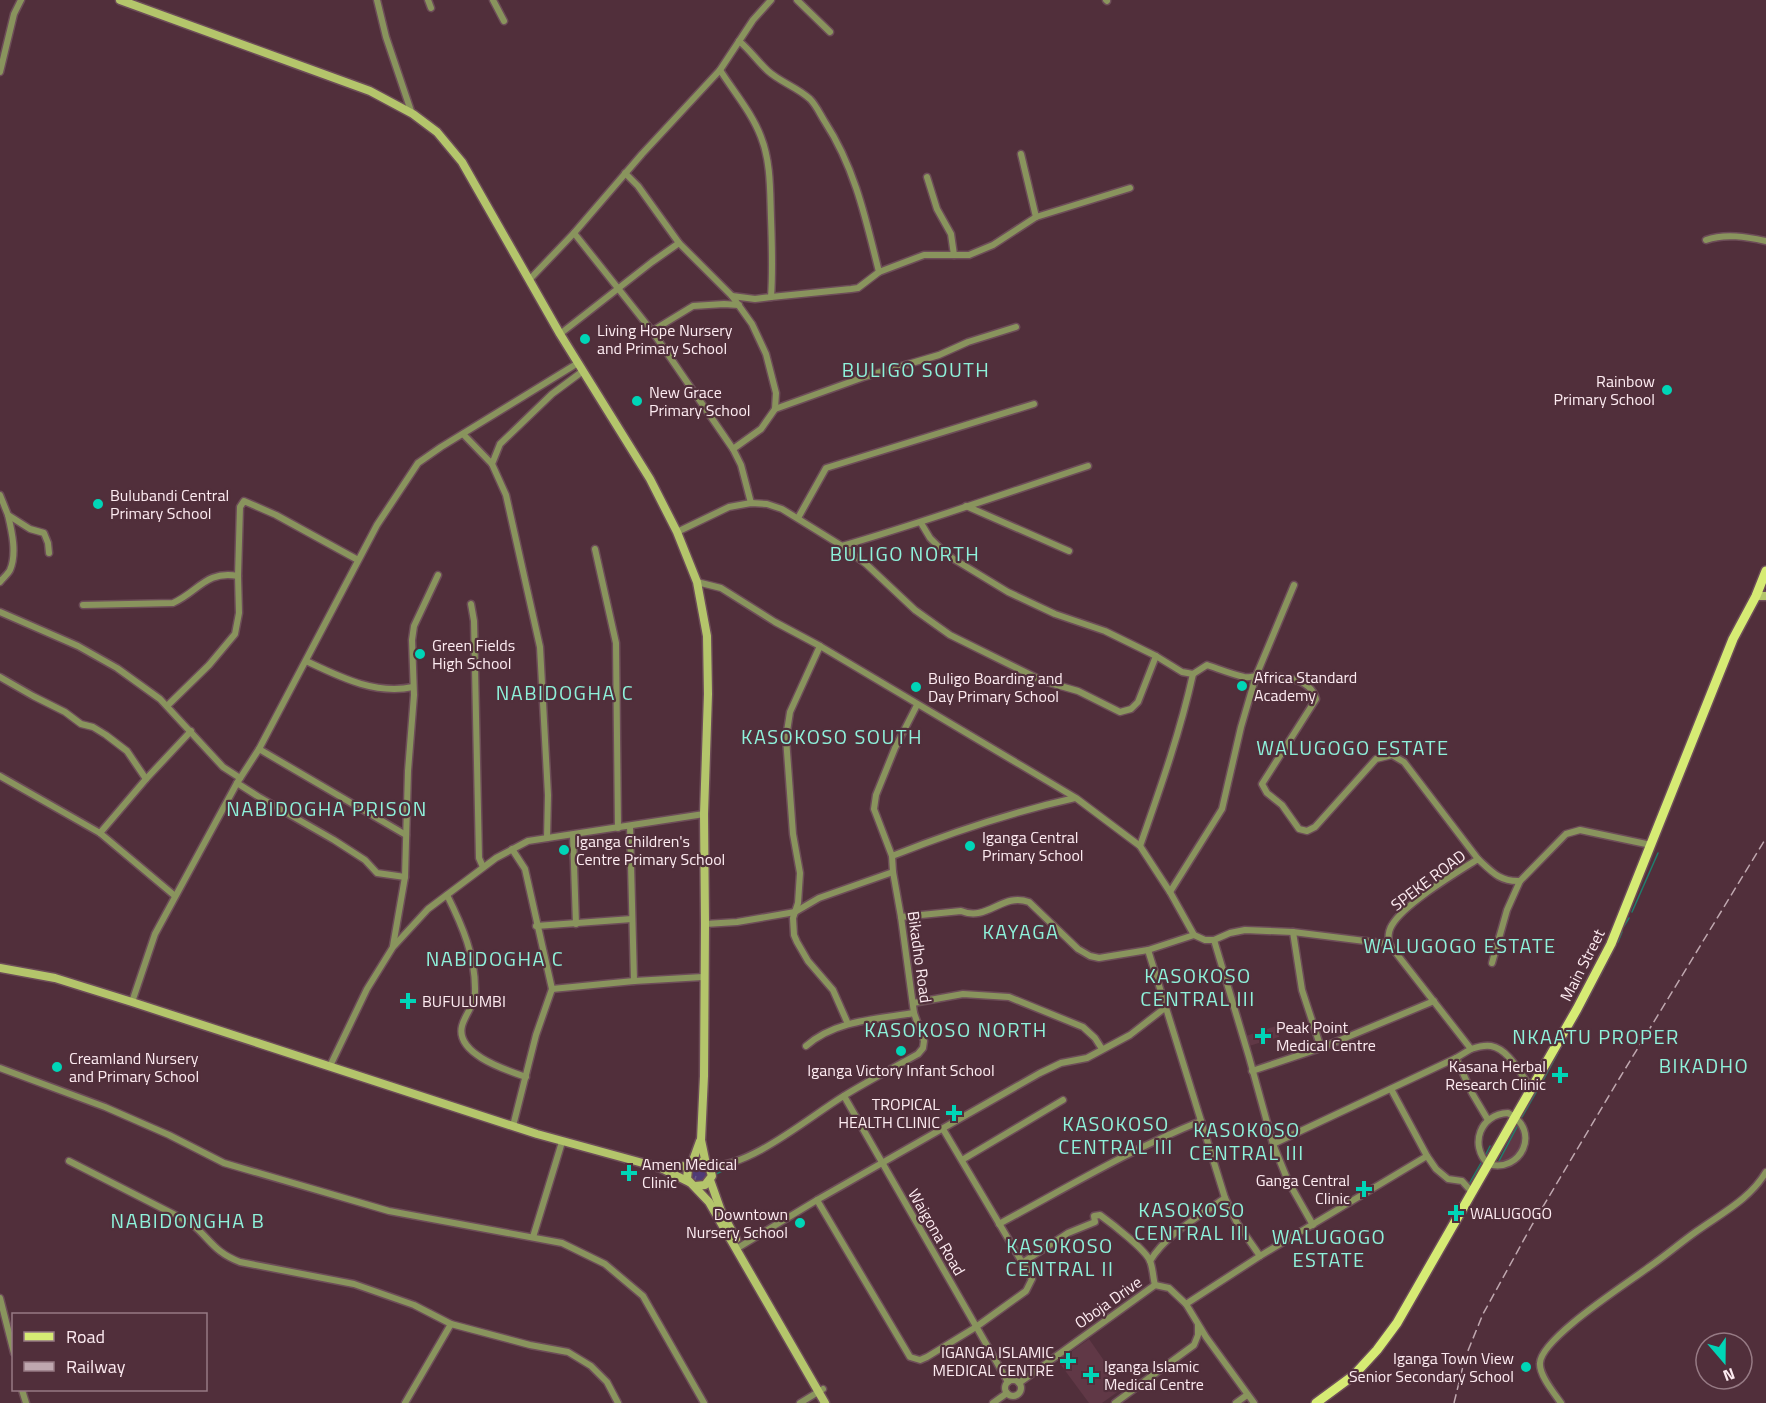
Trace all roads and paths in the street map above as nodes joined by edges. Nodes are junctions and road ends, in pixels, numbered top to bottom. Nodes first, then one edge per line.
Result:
1 (21, 0) edge
2 (120, 0) edge
3 (377, 0) edge
4 (428, 0) edge
5 (493, 0) edge
6 (771, 0) edge
7 (797, 0) edge
8 (431, 8) dead end
9 (504, 21) dead end
10 (830, 32) dead end
11 (740, 41) junction
12 (720, 70) junction
13 (0, 72) edge
14 (413, 114) junction
15 (1021, 154) dead end
16 (625, 173) junction
17 (927, 177) dead end
18 (1131, 188) dead end
19 (1036, 217) junction
20 (574, 233) junction
21 (1706, 240) dead end
22 (1766, 241) edge
23 (680, 243) junction
24 (954, 255) junction
25 (879, 272) junction
26 (530, 279) junction
27 (618, 288) junction
28 (732, 296) junction
29 (771, 297) junction
30 (739, 305) junction
31 (1016, 327) dead end
32 (652, 331) junction
33 (560, 334) junction
34 (578, 363) junction
35 (584, 371) junction
36 (1034, 404) dead end
37 (775, 409) junction
38 (463, 434) junction
39 (733, 449) junction
40 (492, 464) junction
41 (1088, 466) dead end
42 (0, 495) edge
43 (751, 503) junction
44 (965, 506) junction
45 (8, 515) junction
46 (798, 518) junction
47 (921, 523) junction
48 (677, 532) junction
49 (842, 546) junction
50 (595, 549) dead end
51 (1069, 551) dead end
52 (49, 553) dead end
53 (358, 560) junction
54 (1766, 571) edge
55 (438, 575) dead end
56 (238, 576) junction
57 (0, 582) edge
58 (698, 582) junction
59 (1294, 585) dead end
60 (1761, 596) edge
61 (471, 604) dead end
62 (83, 605) dead end
63 (0, 612) edge
64 (820, 646) junction
65 (1156, 656) junction
66 (306, 662) junction
67 (1193, 674) junction
68 (0, 676) edge
69 (1256, 676) junction
70 (413, 687) junction
71 (917, 705) junction
72 (167, 706) junction
73 (192, 731) junction
74 (259, 749) junction
75 (0, 776) edge
76 (146, 779) junction
77 (238, 780) junction
78 (1076, 798) junction
79 (704, 814) junction
80 (630, 826) junction
81 (618, 828) junction
82 (100, 833) junction
83 (406, 835) junction
84 (573, 836) junction
85 (547, 838) junction
86 (1651, 845) junction
87 (1140, 846) junction
88 (512, 849) junction
89 (892, 856) junction
90 (1478, 859) junction
91 (483, 867) junction
92 (893, 872) junction
93 (405, 877) junction
94 (1520, 881) junction
95 (1170, 892) junction
96 (447, 895) junction
97 (175, 896) junction
98 (795, 912) junction
99 (901, 917) junction
100 (632, 919) junction
101 (576, 924) junction
102 (705, 924) junction
103 (536, 926) junction
104 (1293, 932) junction
105 (1194, 935) junction
106 (1214, 940) junction
107 (1389, 944) junction
108 (393, 947) junction
109 (1148, 950) junction
110 (1492, 963) dead end
111 (0, 968) edge
112 (703, 977) junction
113 (634, 981) junction
114 (552, 989) junction
115 (1434, 1001) junction
116 (132, 1002) junction
117 (913, 1003) junction
118 (1166, 1007) junction
119 (914, 1013) junction
120 (848, 1024) junction
121 (806, 1046) dead end
122 (1321, 1048) junction
123 (1102, 1049) junction
124 (1471, 1049) junction
125 (1456, 1058) junction
126 (330, 1066) junction
127 (0, 1068) edge
128 (1252, 1071) junction
129 (525, 1077) junction
130 (1531, 1088) junction
131 (1391, 1089) junction
132 (844, 1095) junction
133 (1063, 1100) dead end
134 (1515, 1117) junction
135 (1488, 1120) junction
136 (1201, 1121) junction
137 (513, 1126) junction
138 (943, 1129) junction
139 (701, 1140) junction
140 (562, 1142) junction
141 (1273, 1144) junction
142 (1427, 1156) junction
143 (962, 1160) junction
144 (69, 1161) dead end
145 (733, 1164) junction
146 (883, 1164) junction
147 (1488, 1164) junction
148 (691, 1165) junction
149 (708, 1165) junction
150 (661, 1167) junction
151 (1766, 1172) edge
152 (711, 1178) junction
153 (692, 1184) junction
154 (1472, 1192) junction
155 (1225, 1198) junction
156 (818, 1200) junction
157 (999, 1224) junction
158 (1314, 1225) junction
159 (533, 1237) junction
160 (738, 1248) junction
161 (1260, 1256) junction
162 (1150, 1261) junction
163 (1022, 1263) junction
164 (1155, 1285) junction
165 (0, 1298) edge
166 (1186, 1304) junction
167 (1198, 1323) junction
168 (451, 1324) junction
169 (976, 1327) junction
170 (12, 1345) edge
171 (1194, 1345) junction
172 (1214, 1348) junction
173 (1008, 1382) junction
174 (1019, 1383) junction
175 (821, 1391) junction
176 (1006, 1393) junction
177 (1017, 1395) junction
178 (1247, 1395) junction
179 (405, 1403) edge
180 (618, 1403) edge
181 (704, 1403) edge
182 (800, 1403) edge
183 (825, 1403) edge
184 (831, 1403) edge
185 (993, 1403) edge
186 (1022, 1403) edge
187 (1114, 1403) edge
188 (1236, 1403) edge
189 (1254, 1403) edge
190 (1316, 1403) edge
191 (1561, 1403) edge

1 - 13 street
2 - 14 street
3 - 14 street
4 - 8 street
5 - 9 street
6 - 11 street
7 - 10 street
11 - 12 street
11 - 25 street
12 - 16 street
12 - 29 street
14 - 26 street
15 - 19 street
16 - 20 street
16 - 23 street
17 - 24 street
18 - 19 street
19 - 24 street
20 - 26 street
20 - 27 street
21 - 22 street
23 - 27 street
23 - 28 street
24 - 25 street
25 - 29 street
26 - 33 street
27 - 32 street
27 - 33 street
28 - 29 street
28 - 30 street
30 - 32 street
30 - 37 street
31 - 37 street
32 - 39 street
33 - 34 street
34 - 35 street
34 - 38 street
35 - 40 street
35 - 48 street
36 - 46 street
37 - 39 street
38 - 40 street
38 - 53 street
39 - 43 street
40 - 85 street
41 - 44 street
42 - 45 street
43 - 46 street
43 - 48 street
44 - 47 street
44 - 51 street
45 - 52 street
45 - 57 street
46 - 49 street
47 - 49 street
47 - 65 street
48 - 58 street
49 - 65 street
50 - 81 street
53 - 56 street
53 - 66 street
54 - 60 main road, Main Street
55 - 70 street
56 - 62 street
56 - 72 street
58 - 64 street
58 - 79 street
59 - 69 street
60 - 86 main road, Main Street
61 - 91 street
63 - 72 street
64 - 71 street
64 - 98 street
65 - 67 street
66 - 70 street
66 - 74 street
67 - 69 street
67 - 87 street
68 - 76 street
69 - 90 street
69 - 95 street
70 - 83 street
71 - 78 street
71 - 89 street, Bikadho Road
72 - 73 street
73 - 76 street
73 - 77 street
74 - 77 street
74 - 83 street
75 - 82 street
76 - 82 street
77 - 93 street
77 - 97 street
78 - 87 street
78 - 89 street
79 - 80 street
79 - 102 street
80 - 81 street
80 - 100 street
81 - 84 street
82 - 97 street
83 - 93 street
84 - 85 street
84 - 101 street
85 - 88 street
86 - 94 street
86 - 130 main road, Main Street
87 - 95 street
88 - 91 street
88 - 103 street
89 - 92 street, Bikadho Road
90 - 94 street, SPEKE ROAD
90 - 107 street, SPEKE ROAD
91 - 96 street
92 - 98 street
92 - 99 street, Bikadho Road
93 - 108 street
94 - 110 street
95 - 105 street
96 - 108 street
96 - 129 street
97 - 116 street
98 - 102 street
98 - 120 street
99 - 109 street
99 - 117 street, Bikadho Road
100 - 101 street
100 - 113 street
101 - 103 street
102 - 112 street
103 - 114 street
104 - 106 street
104 - 107 street
104 - 122 street
105 - 106 street
105 - 109 street
106 - 128 street
107 - 115 street
108 - 126 street
109 - 118 street
111 - 116 street
112 - 113 street
112 - 139 street
113 - 114 street
114 - 129 street
115 - 122 street
115 - 124 street
116 - 126 street
117 - 119 street, Bikadho Road
117 - 123 street
118 - 123 street
118 - 136 street
119 - 120 street
119 - 132 street, Bikadho Road
120 - 121 street
122 - 128 street
123 - 138 street
124 - 125 street
124 - 130 street
125 - 131 street
125 - 135 street
126 - 137 street
127 - 159 street
128 - 141 street
129 - 137 street
130 - 134 main road, Main Street
131 - 141 street
131 - 142 street
132 - 145 street, Bikadho Road
132 - 146 street, Waigona Road
133 - 143 street
134 - 135 street
134 - 147 main road, Main Street
134 - 147 street
135 - 147 street
136 - 155 street
136 - 157 street
137 - 140 street
138 - 143 street
138 - 146 street
139 - 148 street
139 - 149 street
140 - 150 street
140 - 159 street
141 - 158 street
142 - 154 street
142 - 158 street
143 - 157 street
144 - 168 street
145 - 149 street, Bikadho Road
145 - 152 street
146 - 156 street
146 - 169 street, Waigona Road
147 - 154 main road, Main Street
148 - 149 street
148 - 150 street
148 - 153 street
149 - 152 street
150 - 153 street
151 - 191 street
152 - 153 street
152 - 160 street
153 - 160 street
154 - 190 main road, Main Street
155 - 161 street
155 - 162 street
156 - 160 street
156 - 169 street
157 - 163 street
158 - 161 street
159 - 181 street
160 - 175 street
161 - 166 street
162 - 163 street
162 - 164 street
163 - 169 street
164 - 166 street
164 - 174 street, Oboja Drive
165 - 170 street
166 - 167 street
167 - 171 street
167 - 172 street
168 - 179 street
168 - 180 street
169 - 173 street, Waigona Road
171 - 172 street
171 - 187 street
172 - 178 street
173 - 174 street
173 - 176 street
174 - 177 street
175 - 182 street
175 - 183 street
175 - 184 street
176 - 177 street
176 - 185 street
177 - 186 street
178 - 188 street
178 - 189 street

